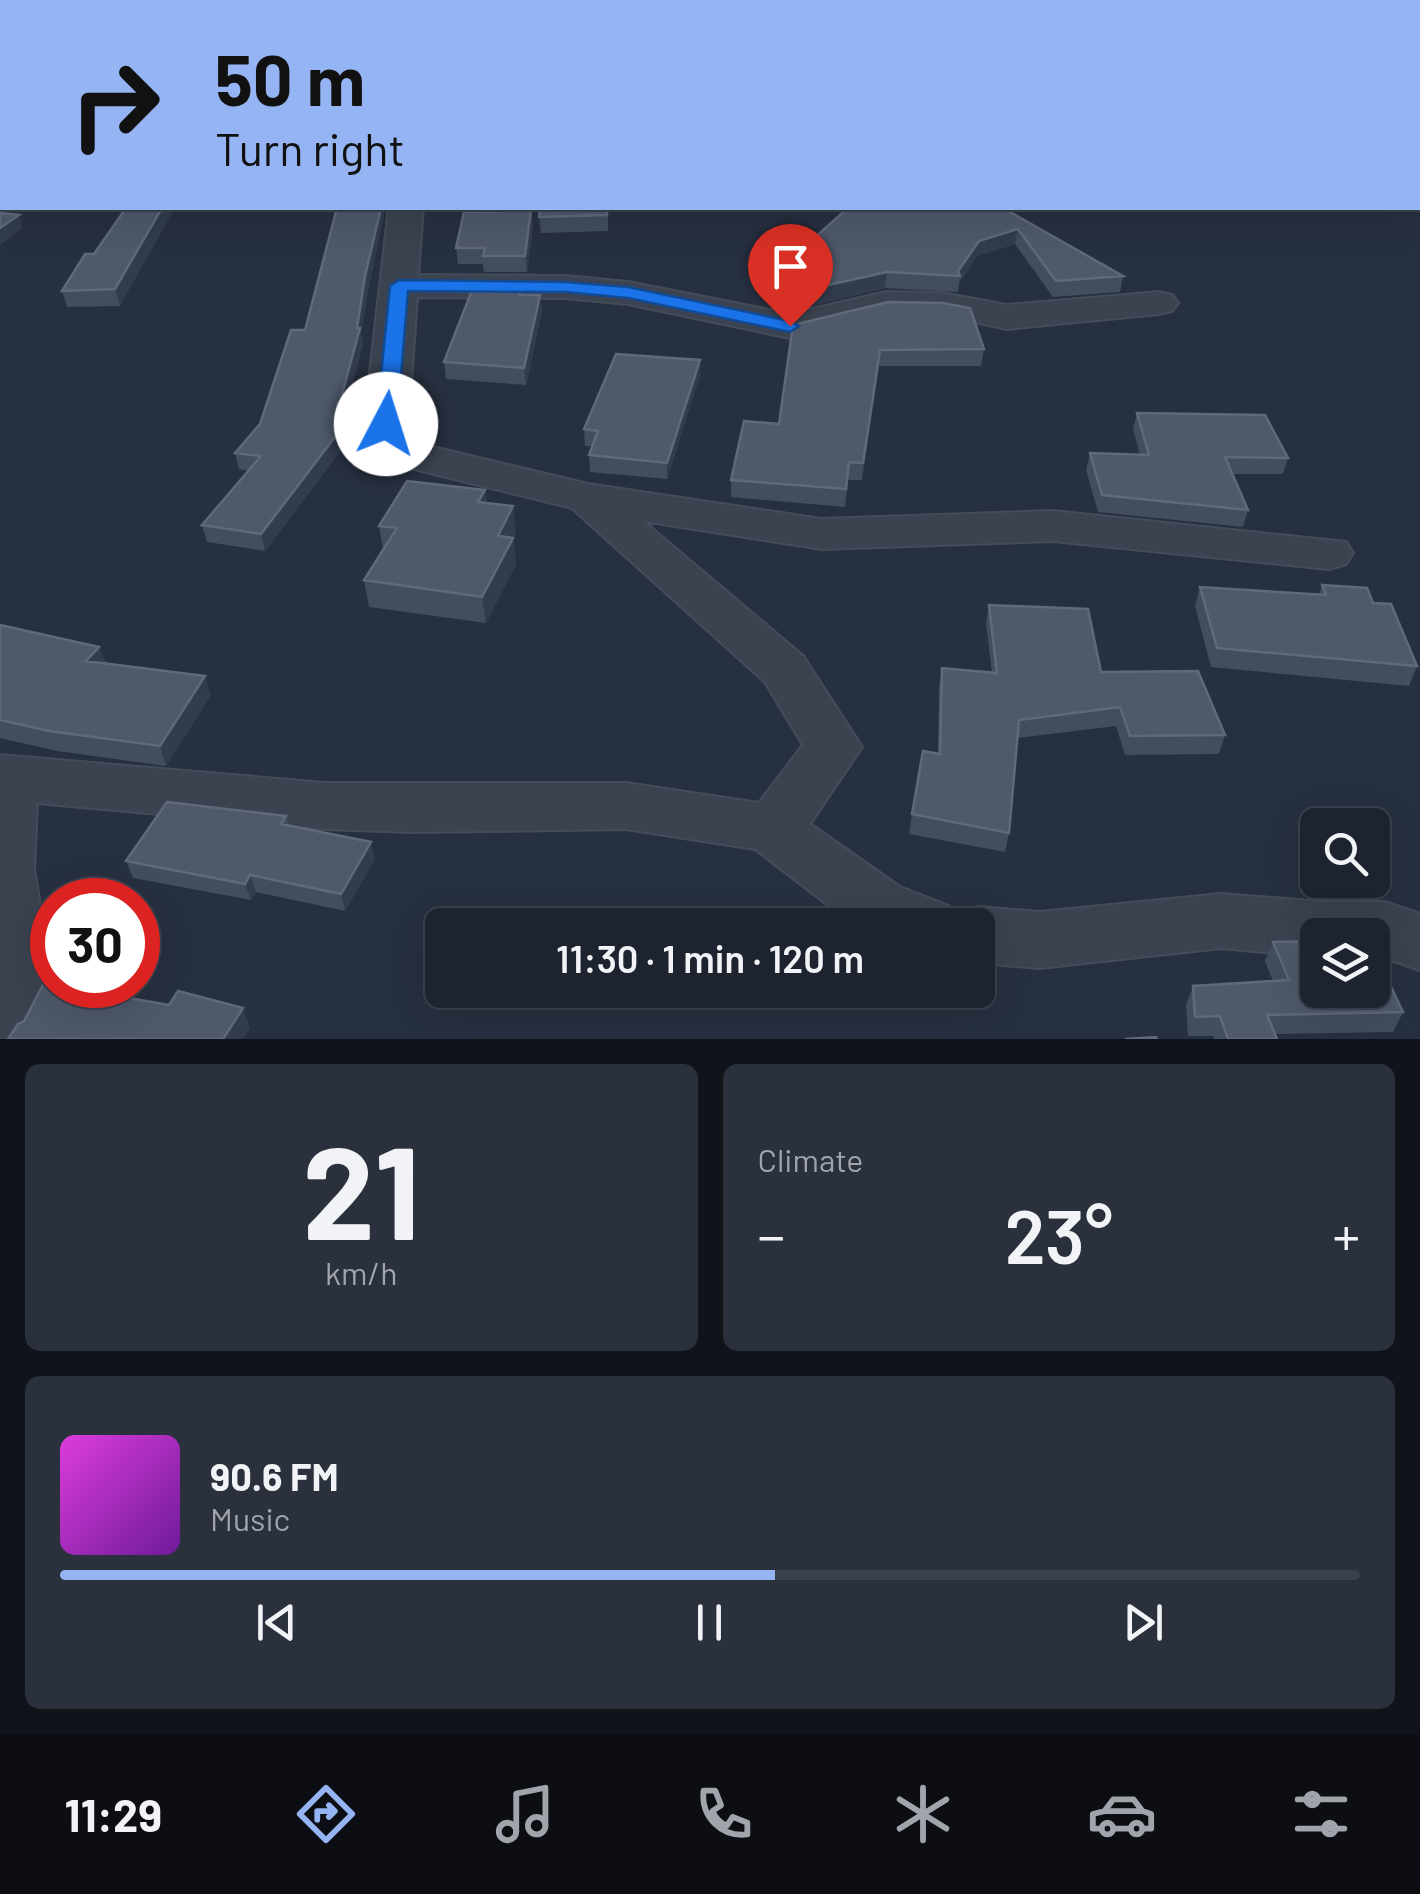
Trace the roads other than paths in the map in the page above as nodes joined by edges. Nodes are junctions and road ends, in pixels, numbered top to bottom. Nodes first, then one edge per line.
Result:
1 (406, 210) edge
2 (399, 286) junction
3 (1159, 302) dead end
4 (588, 498) junction
5 (1329, 553) dead end
6 (4, 778) edge
7 (772, 830) junction
8 (882, 908) edge
9 (995, 936) edge
10 (1420, 942) edge
11 (0, 1032) edge

1 - 2 street
2 - 3 street
2 - 4 street
4 - 5 street
4 - 7 street
6 - 7 street
6 - 11 street
7 - 8 street
9 - 10 street

